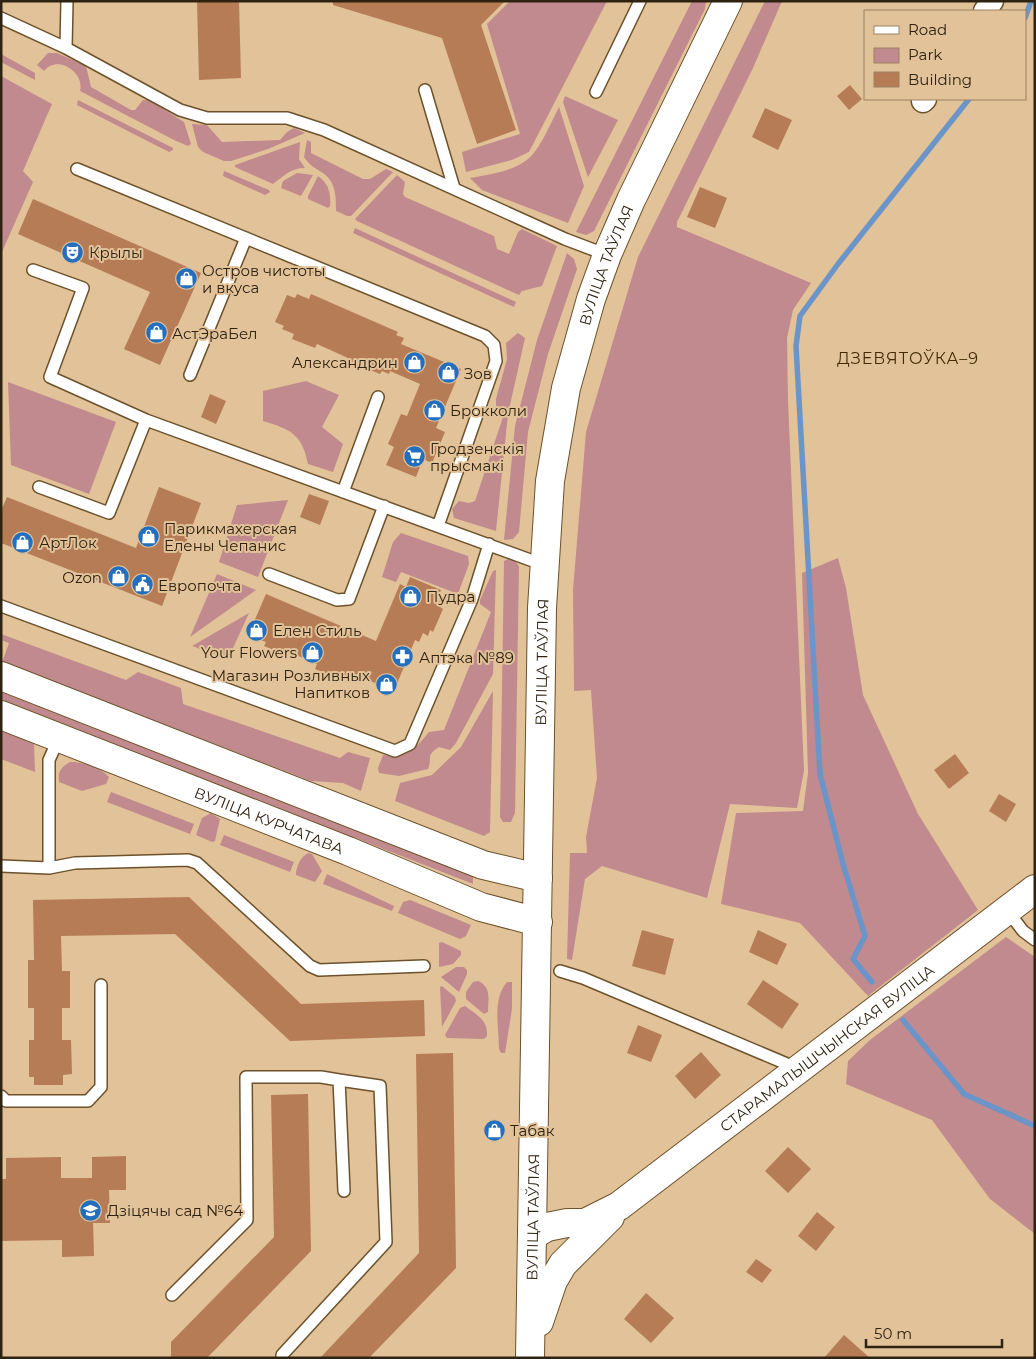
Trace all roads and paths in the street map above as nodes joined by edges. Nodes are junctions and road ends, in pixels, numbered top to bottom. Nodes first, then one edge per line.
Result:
1 (66, 1) edge
2 (640, 1) edge
3 (728, 1) edge
4 (1, 18) edge
5 (66, 48) junction
6 (425, 90) dead end
7 (596, 92) dead end
8 (77, 169) dead end
9 (454, 188) junction
10 (246, 238) junction
11 (607, 255) junction
12 (33, 270) dead end
13 (190, 375) dead end
14 (378, 397) dead end
15 (146, 420) junction
16 (40, 487) dead end
17 (343, 492) junction
18 (384, 506) junction
19 (438, 526) junction
20 (489, 544) junction
21 (544, 565) junction
22 (269, 574) dead end
23 (1, 606) edge
24 (1, 676) edge
25 (1, 715) edge
26 (59, 738) junction
27 (1, 866) edge
28 (49, 868) junction
29 (538, 878) junction
30 (1035, 889) edge
31 (1007, 910) junction
32 (538, 922) junction
33 (1035, 940) edge
34 (424, 966) dead end
35 (560, 971) dead end
36 (101, 985) dead end
37 (796, 1071) junction
38 (339, 1080) junction
39 (1, 1096) edge
40 (534, 1159) junction
41 (344, 1191) dead end
42 (574, 1233) junction
43 (532, 1236) junction
44 (172, 1295) dead end
45 (530, 1354) edge
46 (281, 1357) edge

1 - 5 lane
2 - 7 lane
3 - 11 main road, ВУЛІЦА ТАЎЛАЯ
4 - 5 lane
5 - 9 lane
6 - 9 lane
8 - 10 lane
9 - 11 lane
10 - 13 lane
10 - 19 lane
11 - 21 main road, ВУЛІЦА ТАЎЛАЯ
12 - 15 lane
14 - 17 lane
15 - 16 lane
15 - 17 lane
17 - 18 lane
18 - 19 lane
18 - 22 lane
19 - 20 lane
20 - 21 lane
20 - 23 lane
21 - 29 main road, ВУЛІЦА ТАЎЛАЯ
24 - 29 main road
25 - 26 main road, ВУЛІЦА КУРЧАТАВА
26 - 28 lane
26 - 32 main road, ВУЛІЦА КУРЧАТАВА
27 - 28 lane
28 - 34 lane
29 - 32 main road, ВУЛІЦА ТАЎЛАЯ
30 - 31 main road, СТАРАМАЛЫШЧЫНСКАЯ ВУЛІЦА
31 - 33 lane
31 - 37 main road, СТАРАМАЛЫШЧЫНСКАЯ ВУЛІЦА
32 - 40 main road, ВУЛІЦА ТАЎЛАЯ
35 - 37 lane
36 - 39 lane
37 - 42 main road, СТАРАМАЛЫШЧЫНСКАЯ ВУЛІЦА
38 - 41 lane
38 - 44 lane
38 - 46 lane
40 - 42 main road
40 - 43 main road, ВУЛІЦА ТАЎЛАЯ
42 - 43 main road, СТАРАМАЛЫШЧЫНСКАЯ ВУЛІЦА
42 - 45 main road
43 - 45 main road, ВУЛІЦА ТАЎЛАЯ

